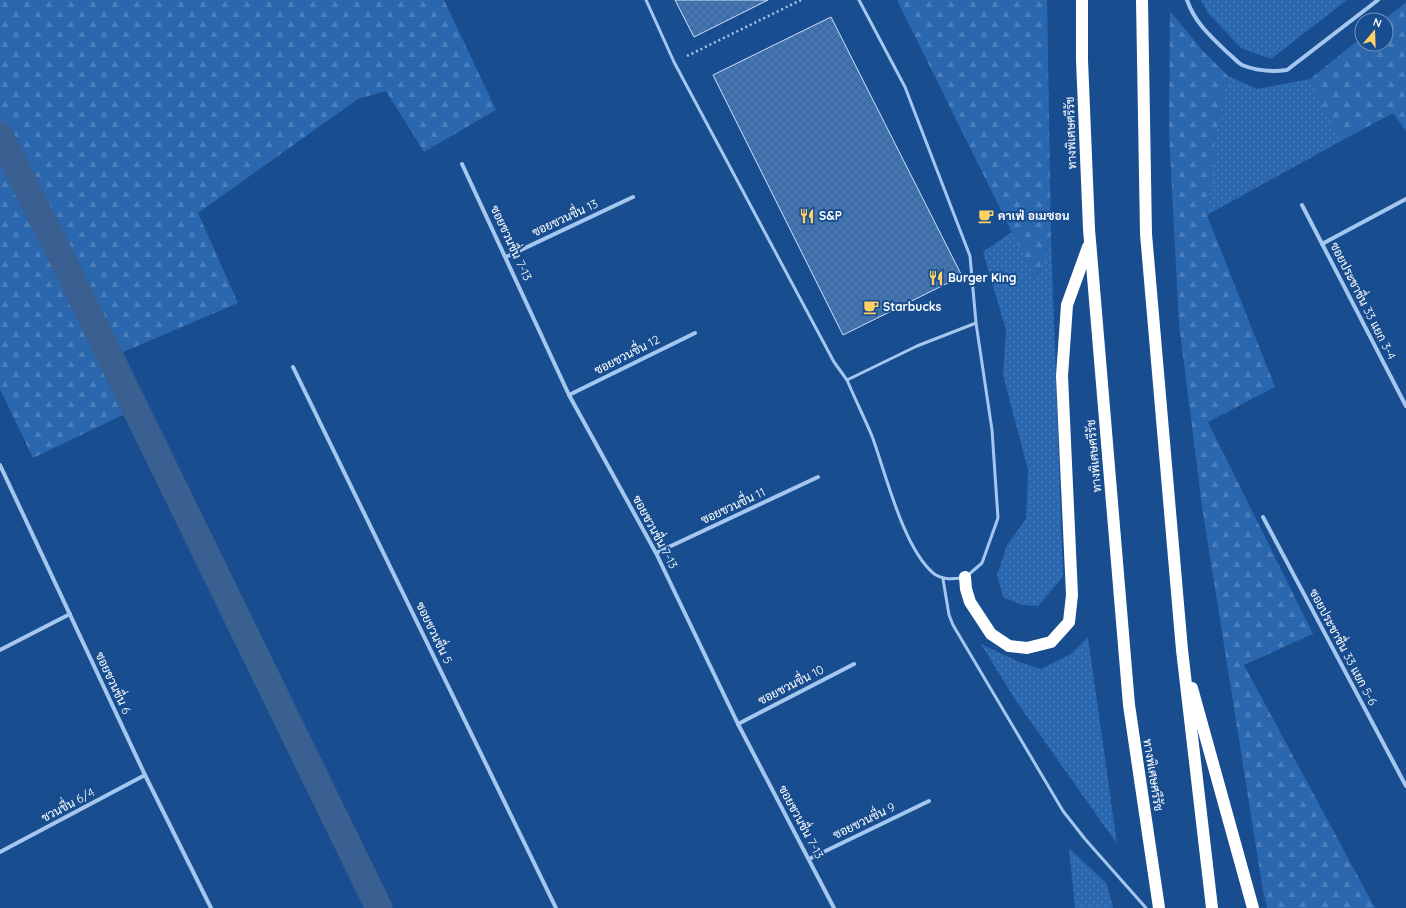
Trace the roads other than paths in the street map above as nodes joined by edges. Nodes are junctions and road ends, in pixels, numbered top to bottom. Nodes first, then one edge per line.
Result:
1 (646, 0) edge
2 (859, 0) edge
3 (1082, 0) edge
4 (1142, 0) edge
5 (1187, 0) edge
6 (1378, 0) edge
7 (462, 164) dead end
8 (633, 197) dead end
9 (1406, 199) edge
10 (1302, 205) dead end
11 (1090, 242) junction
12 (1322, 244) junction
13 (506, 257) junction
14 (976, 323) junction
15 (695, 332) dead end
16 (293, 367) dead end
17 (847, 380) junction
18 (569, 395) junction
19 (1406, 406) edge
20 (0, 465) edge
21 (818, 477) dead end
22 (1263, 517) dead end
23 (656, 554) junction
24 (966, 577) junction
25 (943, 579) junction
26 (70, 614) junction
27 (0, 650) edge
28 (1182, 650) junction
29 (854, 664) dead end
30 (738, 724) junction
31 (145, 775) junction
32 (1406, 786) edge
33 (929, 801) dead end
34 (0, 852) edge
35 (809, 859) junction
36 (211, 908) edge
37 (556, 908) edge
38 (834, 908) edge
39 (1146, 908) edge
40 (1159, 908) edge
41 (1212, 908) edge
42 (1253, 908) edge

1 - 17 lane
2 - 14 lane
3 - 11 highway, ทางพิเศษศรีรัช
4 - 28 highway
5 - 6 street
7 - 13 street, ซอยชวนชื่น 7-13
8 - 13 street, ซอยชวนชื่น 13
9 - 12 street
10 - 12 street, ซอยประชาชื่น 33 แยก 3-4
11 - 24 highway
11 - 40 highway, ทางพิเศษศรีรัช
12 - 19 street, ซอยประชาชื่น 33 แยก 3-4
13 - 18 street, ซอยชวนชื่น 7-13
14 - 17 lane
14 - 24 lane
15 - 18 street, ซอยชวนชื่น 12
16 - 37 street, ซอยชวนชื่น 5
17 - 25 lane
18 - 23 street, ซอยชวนชื่น 7-13
20 - 26 street, ซอยชวนชื่น 6
21 - 23 street, ซอยชวนชื่น 11
22 - 32 street, ซอยประชาชื่น 33 แยก 5-6
23 - 30 street, ซอยชวนชื่น 7-13
24 - 25 lane
25 - 39 lane
26 - 27 street
26 - 31 street, ซอยชวนชื่น 6
28 - 41 highway
28 - 42 highway
29 - 30 street, ซอยชวนชื่น 10
30 - 35 street, ซอยชวนชื่น 7-13
31 - 34 street, ชวนชื่น 6/4
31 - 36 street, ซอยชวนชื่น 6
33 - 35 street, ซอยชวนชื่น 9
35 - 38 street, ซอยชวนชื่น 7-13

